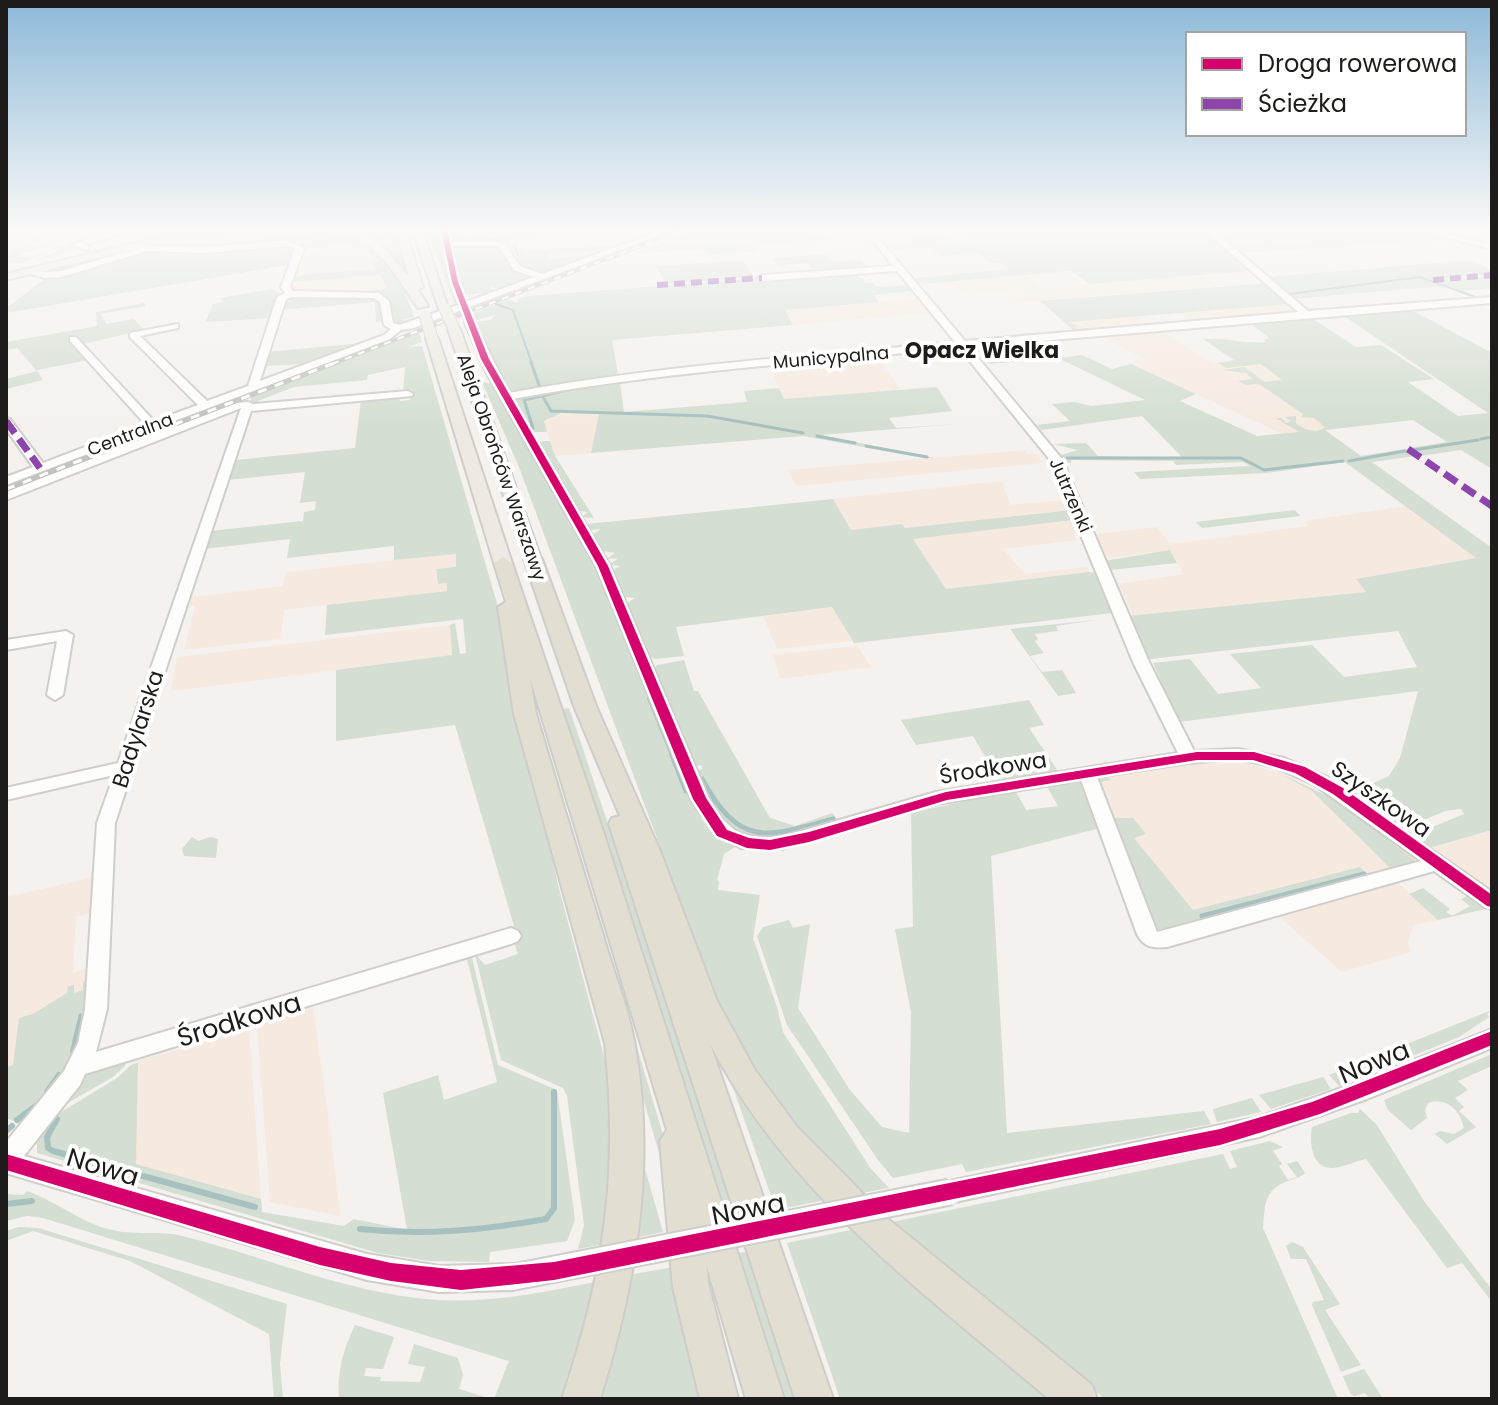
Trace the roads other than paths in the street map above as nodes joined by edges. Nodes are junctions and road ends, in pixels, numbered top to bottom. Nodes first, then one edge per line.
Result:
1 (289, 295) edge
2 (315, 295) edge
3 (415, 295) edge
4 (419, 295) edge
5 (440, 295) edge
6 (460, 295) edge
7 (494, 295) edge
8 (922, 295) edge
9 (1283, 295) edge
10 (1492, 300) edge
11 (424, 311) junction
12 (1307, 315) junction
13 (175, 326) dead end
14 (398, 328) junction
15 (73, 339) dead end
16 (965, 345) junction
17 (253, 386) junction
18 (408, 394) dead end
19 (505, 397) junction
20 (204, 405) junction
21 (247, 406) junction
22 (6, 421) edge
23 (152, 425) junction
24 (40, 468) junction
25 (6, 481) edge
26 (6, 496) edge
27 (533, 559) joint
28 (503, 563) junction
29 (6, 645) edge
30 (55, 695) dead end
31 (586, 709) junction
32 (1188, 757) junction
33 (126, 767) junction
34 (1087, 773) junction
35 (6, 794) edge
36 (1438, 863) junction
37 (1492, 902) edge
38 (511, 936) dead end
39 (1492, 1038) edge
40 (79, 1066) junction
41 (671, 1091) junction
42 (6, 1161) edge
43 (581, 1399) edge
44 (719, 1399) edge
45 (765, 1399) edge
46 (814, 1399) edge
47 (1078, 1399) edge

1 - 17 street
2 - 14 street
3 - 11 main road
4 - 11 main road, Aleja Obrońców Warszawy
5 - 27 main road, Aleja Obrońców Warszawy, bridge
6 - 19 street, Środkowa, bridge
7 - 14 street, Centralna
8 - 16 street, Jutrzenki
9 - 12 street
10 - 12 street, Municypalna
11 - 28 main road, Aleja Obrońców Warszawy, bridge
12 - 16 street, Municypalna
13 - 20 street
14 - 17 street, Centralna
15 - 23 street
16 - 19 street, Municypalna
16 - 32 street, Jutrzenki
17 - 20 street, Centralna
18 - 21 street
19 - 34 street, Środkowa
20 - 23 street, Centralna
21 - 26 street, Centralna
21 - 33 street, Badylarska
22 - 24 street
23 - 24 street, Centralna
24 - 25 street, Centralna
27 - 31 highway, Aleja Obrońców Warszawy
28 - 41 highway, Aleja Obrońców Warszawy
28 - 43 highway
29 - 30 street
31 - 46 highway
31 - 47 highway
32 - 34 street, Środkowa
32 - 36 street, Szyszkowa
33 - 35 street
33 - 40 street, Badylarska
34 - 36 street
36 - 37 street, Szyszkowa
38 - 40 street, Środkowa
39 - 42 street, Nowa, bridge
40 - 42 street
41 - 44 highway
41 - 45 highway

